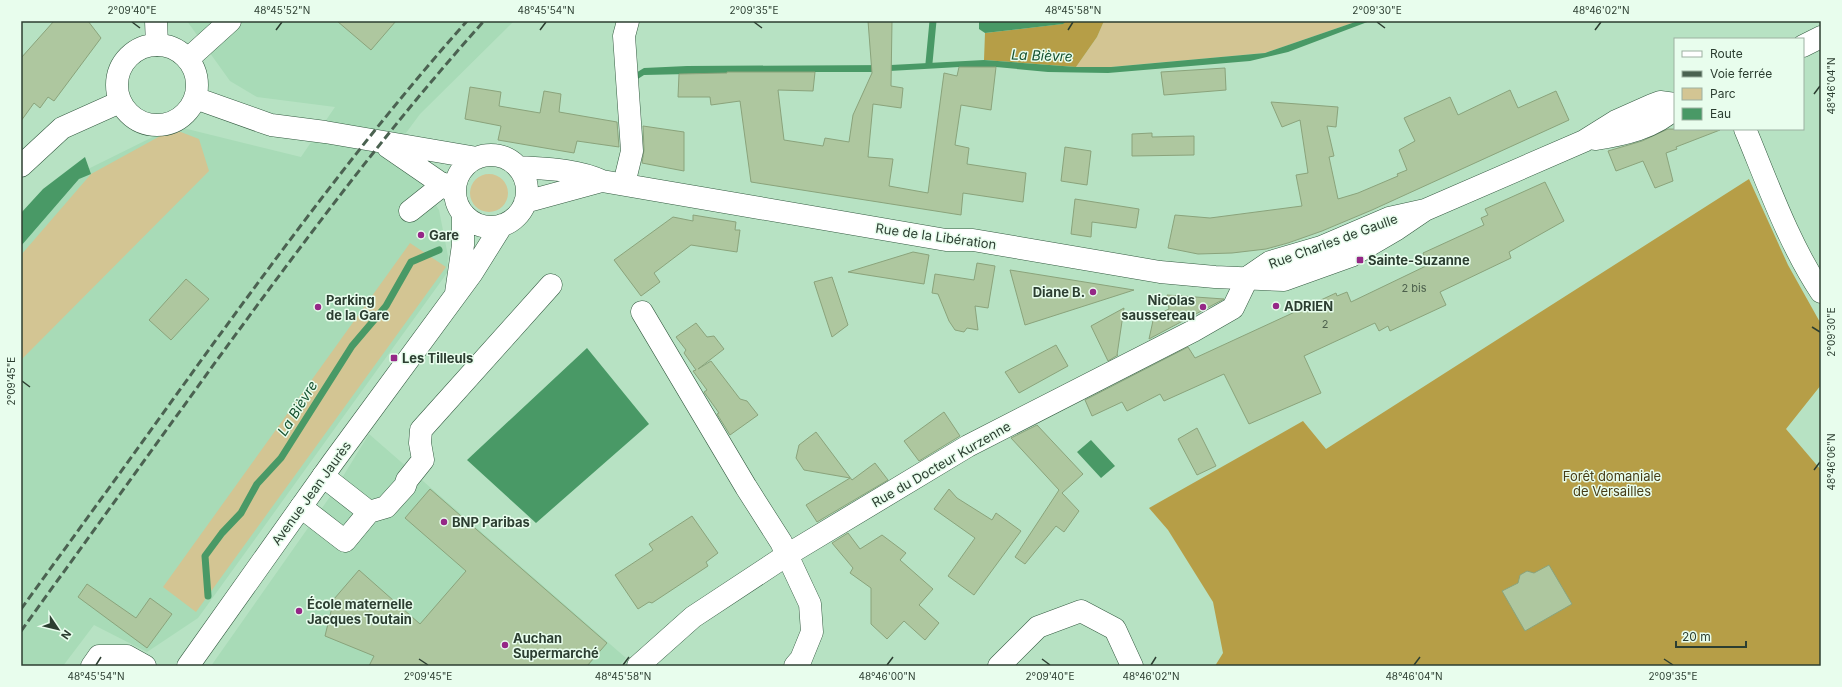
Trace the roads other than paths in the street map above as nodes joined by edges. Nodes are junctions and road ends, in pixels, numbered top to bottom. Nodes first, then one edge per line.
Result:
1 (156, 21) edge
2 (230, 21) edge
3 (628, 21) edge
4 (1821, 38) edge
5 (157, 45) junction
6 (1804, 46) edge
7 (188, 59) junction
8 (195, 98) junction
9 (120, 102) junction
10 (1674, 104) edge
11 (1674, 109) edge
12 (1745, 130) edge
13 (1584, 141) junction
14 (381, 142) junction
15 (476, 158) junction
16 (21, 166) edge
17 (518, 167) junction
18 (602, 181) junction
19 (624, 184) junction
20 (450, 188) junction
21 (525, 202) junction
22 (410, 211) dead end
23 (463, 214) junction
24 (502, 225) junction
25 (1248, 277) junction
26 (551, 286) dead end
27 (1821, 292) edge
28 (456, 294) junction
29 (642, 312) dead end
30 (329, 480) junction
31 (307, 512) junction
32 (369, 512) junction
33 (787, 556) junction
34 (92, 666) edge
35 (145, 666) edge
36 (188, 666) edge
37 (638, 666) edge
38 (795, 666) edge
39 (999, 666) edge
40 (1132, 666) edge

1 - 5 main road
2 - 7 main road
3 - 19 main road
4 - 6 main road
5 - 7 main road
5 - 9 main road
7 - 8 main road
8 - 9 main road
8 - 14 main road
9 - 16 main road
10 - 13 main road, Rue Charles de Gaulle
11 - 13 main road, Rue Charles de Gaulle
12 - 27 main road
13 - 25 main road, Rue Charles de Gaulle
14 - 15 main road
14 - 20 main road
15 - 17 main road
15 - 20 main road
17 - 18 main road, Rue de la Libération
17 - 21 main road
18 - 19 main road, Rue de la Libération
18 - 21 main road, Rue de la Libération
19 - 25 main road, Rue de la Libération
20 - 22 main road
20 - 23 main road
21 - 24 main road
23 - 24 main road
23 - 28 main road
24 - 28 main road, Avenue Jean Jaurès
25 - 33 main road, Rue du Docteur Kurzenne
26 - 32 main road
28 - 30 main road, Avenue Jean Jaurès
29 - 33 main road
30 - 31 main road, Avenue Jean Jaurès
30 - 32 main road
31 - 32 main road
31 - 36 main road, Avenue Jean Jaurès
33 - 37 main road, Rue du Docteur Kurzenne
33 - 38 main road
34 - 35 main road
39 - 40 main road

